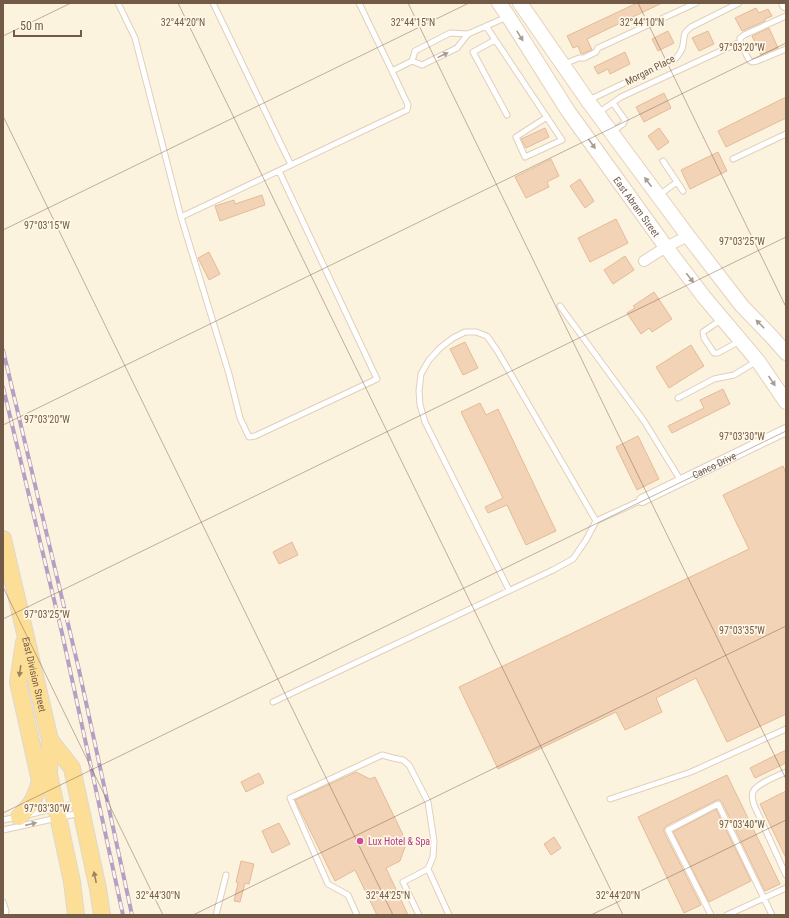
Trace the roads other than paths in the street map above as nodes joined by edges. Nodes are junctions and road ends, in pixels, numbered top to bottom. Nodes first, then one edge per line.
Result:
1 (118, 3) edge
2 (213, 3) edge
3 (359, 3) edge
4 (499, 3) edge
5 (520, 3) edge
6 (696, 3) edge
7 (739, 3) edge
8 (508, 16) junction
9 (786, 16) edge
10 (486, 26) junction
11 (468, 34) junction
12 (495, 40) junction
13 (740, 42) junction
14 (786, 49) edge
15 (412, 61) junction
16 (563, 65) junction
17 (392, 71) junction
18 (584, 95) junction
19 (613, 103) junction
20 (598, 114) junction
21 (507, 115) dead end
22 (547, 117) junction
23 (611, 132) junction
24 (786, 134) edge
25 (733, 158) dead end
26 (663, 161) dead end
27 (291, 165) junction
28 (279, 171) junction
29 (677, 182) junction
30 (683, 191) dead end
31 (658, 196) junction
32 (181, 217) junction
33 (688, 236) junction
34 (666, 247) junction
35 (644, 261) dead end
36 (560, 306) dead end
37 (722, 318) junction
38 (741, 341) junction
39 (786, 353) edge
40 (758, 361) junction
41 (678, 398) dead end
42 (786, 402) edge
43 (786, 430) edge
44 (681, 481) junction
45 (642, 500) joint
46 (596, 521) junction
47 (3, 539) edge
48 (509, 590) junction
49 (25, 632) junction
50 (273, 702) dead end
51 (786, 730) edge
52 (50, 740) junction
53 (786, 772) edge
54 (610, 799) dead end
55 (80, 808) junction
56 (58, 813) junction
57 (19, 817) junction
58 (3, 820) edge
59 (3, 830) edge
60 (428, 870) junction
61 (226, 875) dead end
62 (786, 875) edge
63 (786, 888) edge
64 (764, 899) junction
65 (3, 902) edge
66 (6, 915) edge
67 (76, 915) edge
68 (102, 915) edge
69 (216, 915) edge
70 (357, 915) edge
71 (419, 915) edge
72 (450, 915) edge
73 (710, 915) edge
74 (728, 915) edge
75 (772, 915) edge

1 - 32 lane
2 - 27 lane
3 - 17 lane
4 - 8 main road, East Abram Street
5 - 16 main road
6 - 16 lane
7 - 18 lane, Morgan Place
8 - 10 lane
8 - 18 main road
8 -> 34 main road, East Abram Street
9 - 13 lane
10 - 11 lane
10 - 12 lane
11 - 15 lane
15 -> 11 lane
12 - 21 lane
12 - 22 lane
13 - 14 lane
13 - 19 lane
15 - 17 lane
16 - 18 main road
17 - 27 lane
18 - 20 main road
19 - 20 lane
19 - 23 lane
20 - 23 main road
22 - 22 lane
31 -> 23 main road
24 - 25 lane
26 - 29 lane
27 - 28 lane
28 - 32 lane
28 - 32 lane
29 - 30 lane
29 - 31 lane
31 - 33 main road
33 - 34 street
39 -> 33 main road
34 - 35 street
34 -> 37 main road, East Abram Street
36 - 44 lane
37 - 38 main road, East Abram Street
37 - 38 lane
38 - 40 main road, East Abram Street
40 - 41 lane
40 -> 42 main road, East Abram Street
43 - 44 street, Canco Drive
44 - 45 street, Canco Drive
45 - 46 lane
46 - 48 lane
46 - 48 lane
47 - 49 main road, East Division Street
48 - 50 lane
49 - 52 main road, East Division Street
49 -> 57 main road
51 - 54 lane
52 - 55 main road, East Division Street
52 - 56 main road, East Division Street
53 - 62 lane
55 - 56 lane
55 - 56 lane
68 -> 55 main road, East Division Street
56 - 57 lane
59 -> 56 lane
56 - 67 main road, East Division Street
57 - 58 lane
60 - 70 lane
60 - 71 lane
60 - 72 lane
61 - 69 lane
63 - 64 lane
64 - 73 lane
64 - 74 lane
64 - 75 lane
65 - 66 lane

